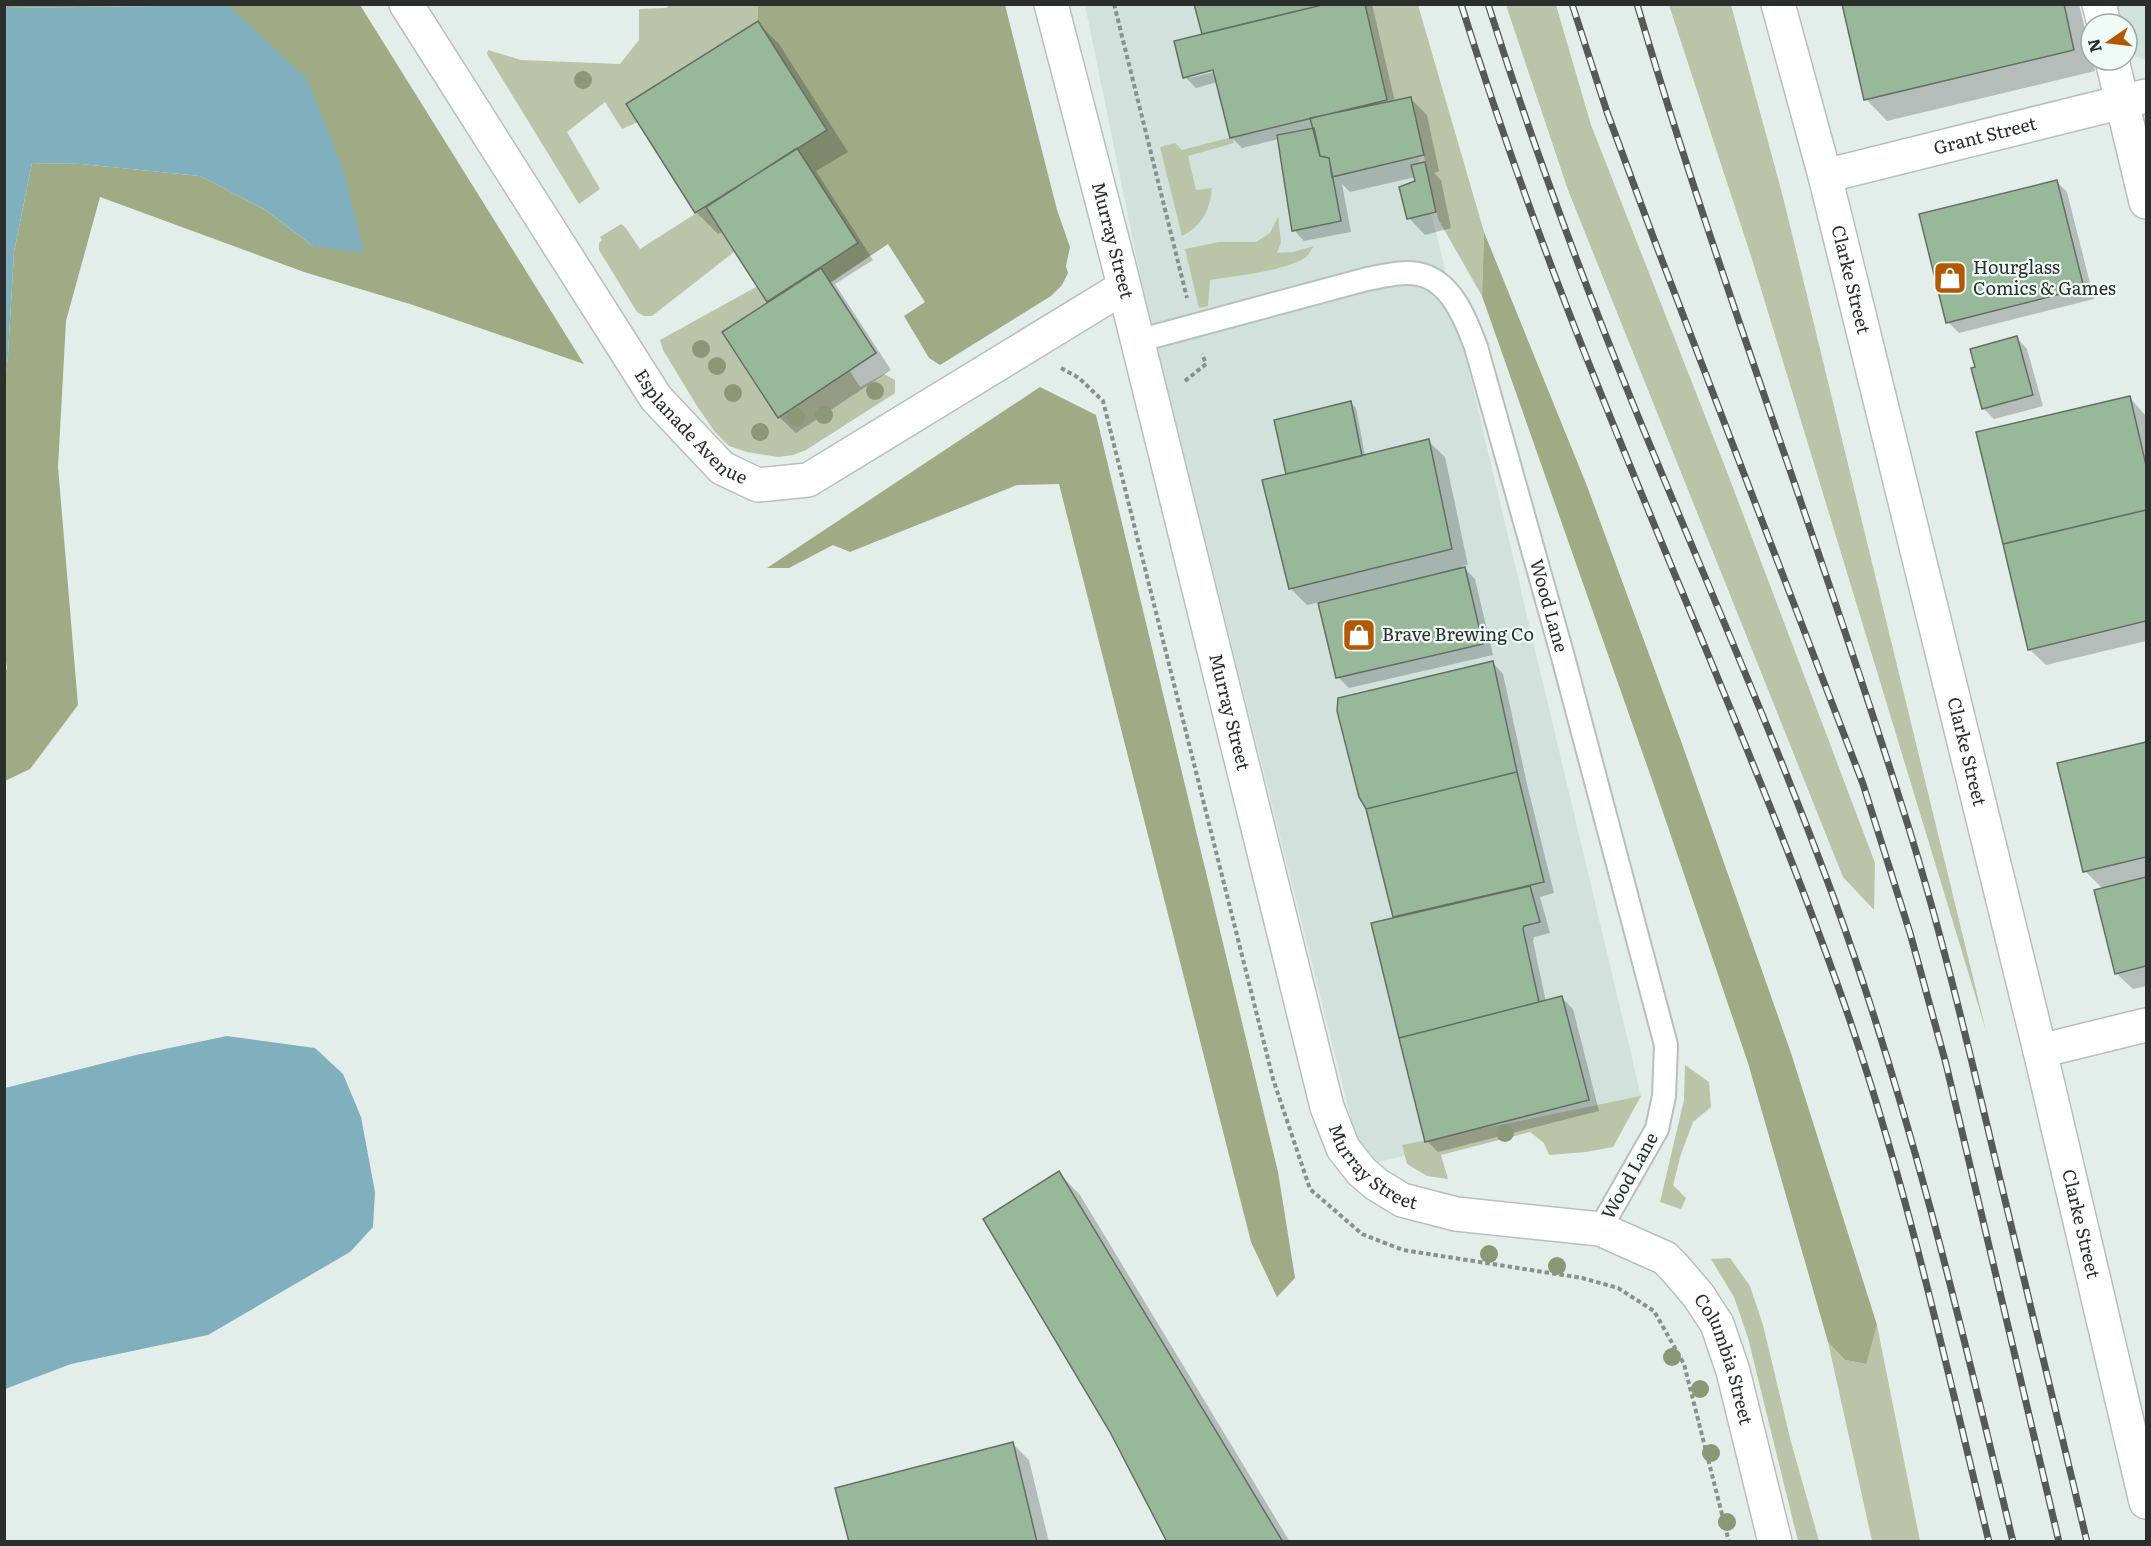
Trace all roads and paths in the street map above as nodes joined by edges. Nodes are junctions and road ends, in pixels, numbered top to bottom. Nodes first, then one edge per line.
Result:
1 (406, 4) edge
2 (1051, 4) edge
3 (1113, 4) edge
4 (1778, 4) edge
5 (2119, 72) edge
6 (2135, 99) edge
7 (1825, 176) junction
8 (2146, 202) edge
9 (1124, 287) junction
10 (1187, 300) dead end
11 (1137, 341) junction
12 (1026, 348) junction
13 (1201, 350) dead end
14 (1182, 384) dead end
15 (2146, 1025) edge
16 (2040, 1051) junction
17 (1600, 1229) junction
18 (2146, 1502) edge
19 (1729, 1542) edge
20 (1775, 1542) edge

1 - 12 street, Esplanade Avenue
2 - 9 street, Murray Street
3 - 10 path
4 - 7 street, Clarke Street
5 - 6 street
6 - 7 street, Grant Street
6 - 8 street
7 - 16 street, Clarke Street
9 - 11 street, Murray Street
9 - 12 street, Esplanade Avenue
11 - 17 street, Murray Street
11 - 17 lane, Wood Lane
12 - 19 path
13 - 14 path
15 - 16 street
16 - 18 street, Clarke Street
17 - 20 street, Columbia Street

